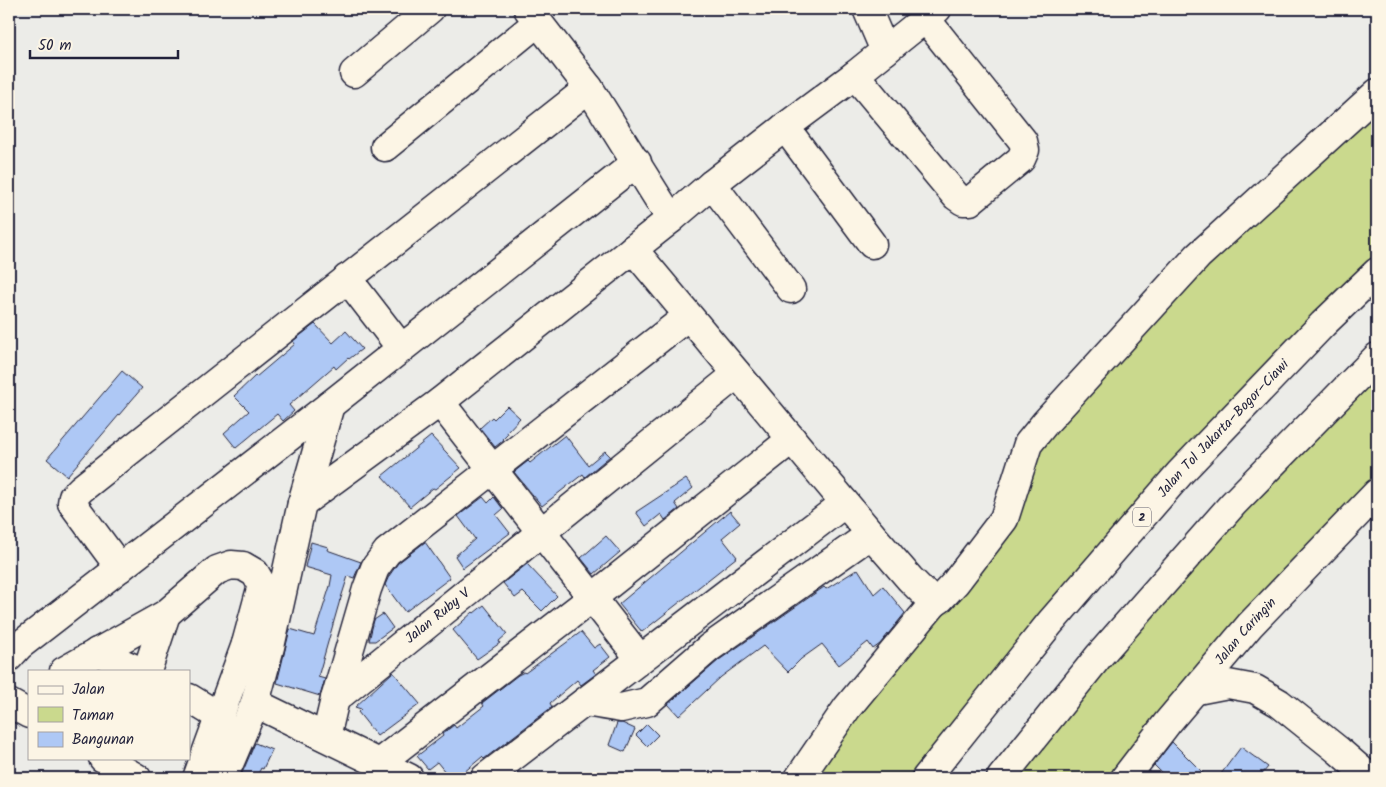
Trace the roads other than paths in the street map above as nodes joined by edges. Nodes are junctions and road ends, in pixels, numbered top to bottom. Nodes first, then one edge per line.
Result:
1 (430, 9) edge
2 (866, 9) edge
3 (931, 14) edge
4 (533, 16) edge
5 (885, 50) junction
6 (354, 73) dead end
7 (856, 75) junction
8 (589, 88) junction
9 (1377, 93) edge
10 (785, 127) junction
11 (385, 147) dead end
12 (637, 162) junction
13 (712, 184) junction
14 (671, 219) junction
15 (872, 244) dead end
16 (633, 249) junction
17 (1377, 272) edge
18 (347, 278) junction
19 (791, 289) dead end
20 (688, 316) junction
21 (401, 348) junction
22 (1377, 358) edge
23 (737, 374) junction
24 (440, 402) junction
25 (330, 405) junction
26 (792, 439) junction
27 (492, 469) junction
28 (1377, 493) edge
29 (302, 503) junction
30 (845, 503) junction
31 (542, 533) junction
32 (871, 534) junction
33 (120, 568) junction
34 (592, 598) junction
35 (934, 602) junction
36 (166, 614) junction
37 (258, 646) junction
38 (97, 652) junction
39 (9, 658) edge
40 (640, 659) junction
41 (66, 670) edge
42 (138, 670) edge
43 (147, 670) edge
44 (1197, 690) junction
45 (28, 692) edge
46 (190, 699) edge
47 (335, 699) junction
48 (585, 702) junction
49 (9, 703) edge
50 (255, 703) junction
51 (28, 713) edge
52 (220, 717) junction
53 (326, 738) junction
54 (106, 760) edge
55 (379, 763) junction
56 (137, 778) edge
57 (197, 778) edge
58 (223, 778) edge
59 (409, 778) edge
60 (485, 778) edge
61 (799, 778) edge
62 (926, 778) edge
63 (1001, 778) edge
64 (1125, 778) edge
65 (1370, 778) edge

1 - 6 main road
2 - 5 main road
3 - 5 main road
3 - 7 main road
4 - 8 main road
4 - 11 main road
5 - 7 main road
7 - 10 main road
8 - 12 main road
8 - 18 main road
9 - 35 main road
10 - 13 main road
10 - 15 main road
12 - 14 main road
12 - 21 main road
13 - 14 main road
13 - 19 main road
14 - 16 main road
16 - 20 main road
16 - 24 main road
17 - 62 main road, Jalan Tol Jakarta–Bogor–Ciawi / 2
18 - 21 main road
18 - 33 main road
20 - 23 main road
20 - 27 main road
21 - 25 main road
22 - 63 main road
23 - 26 main road
23 - 31 main road, Jalan Ruby V
24 - 27 main road
24 - 29 main road
25 - 29 main road
25 - 33 main road
26 - 30 main road
26 - 34 main road
27 - 31 main road
27 - 47 main road
28 - 44 main road, Jalan Caringin
29 - 37 main road
30 - 32 main road
30 - 40 main road
31 - 34 main road
31 - 47 main road, Jalan Ruby V
32 - 35 main road
32 - 48 main road
33 - 39 main road
34 - 40 main road
34 - 55 main road
35 - 61 main road
36 - 37 main road
36 - 38 main road
36 - 43 main road
37 - 50 main road
37 - 52 main road
38 - 41 main road
38 - 42 main road
40 - 48 main road
44 - 64 main road, Jalan Caringin
44 - 65 main road
45 - 49 main road
46 - 52 main road
47 - 53 main road
48 - 60 main road
49 - 51 main road
50 - 53 main road
50 - 58 main road
52 - 57 main road
53 - 55 main road
54 - 56 main road
55 - 59 main road

